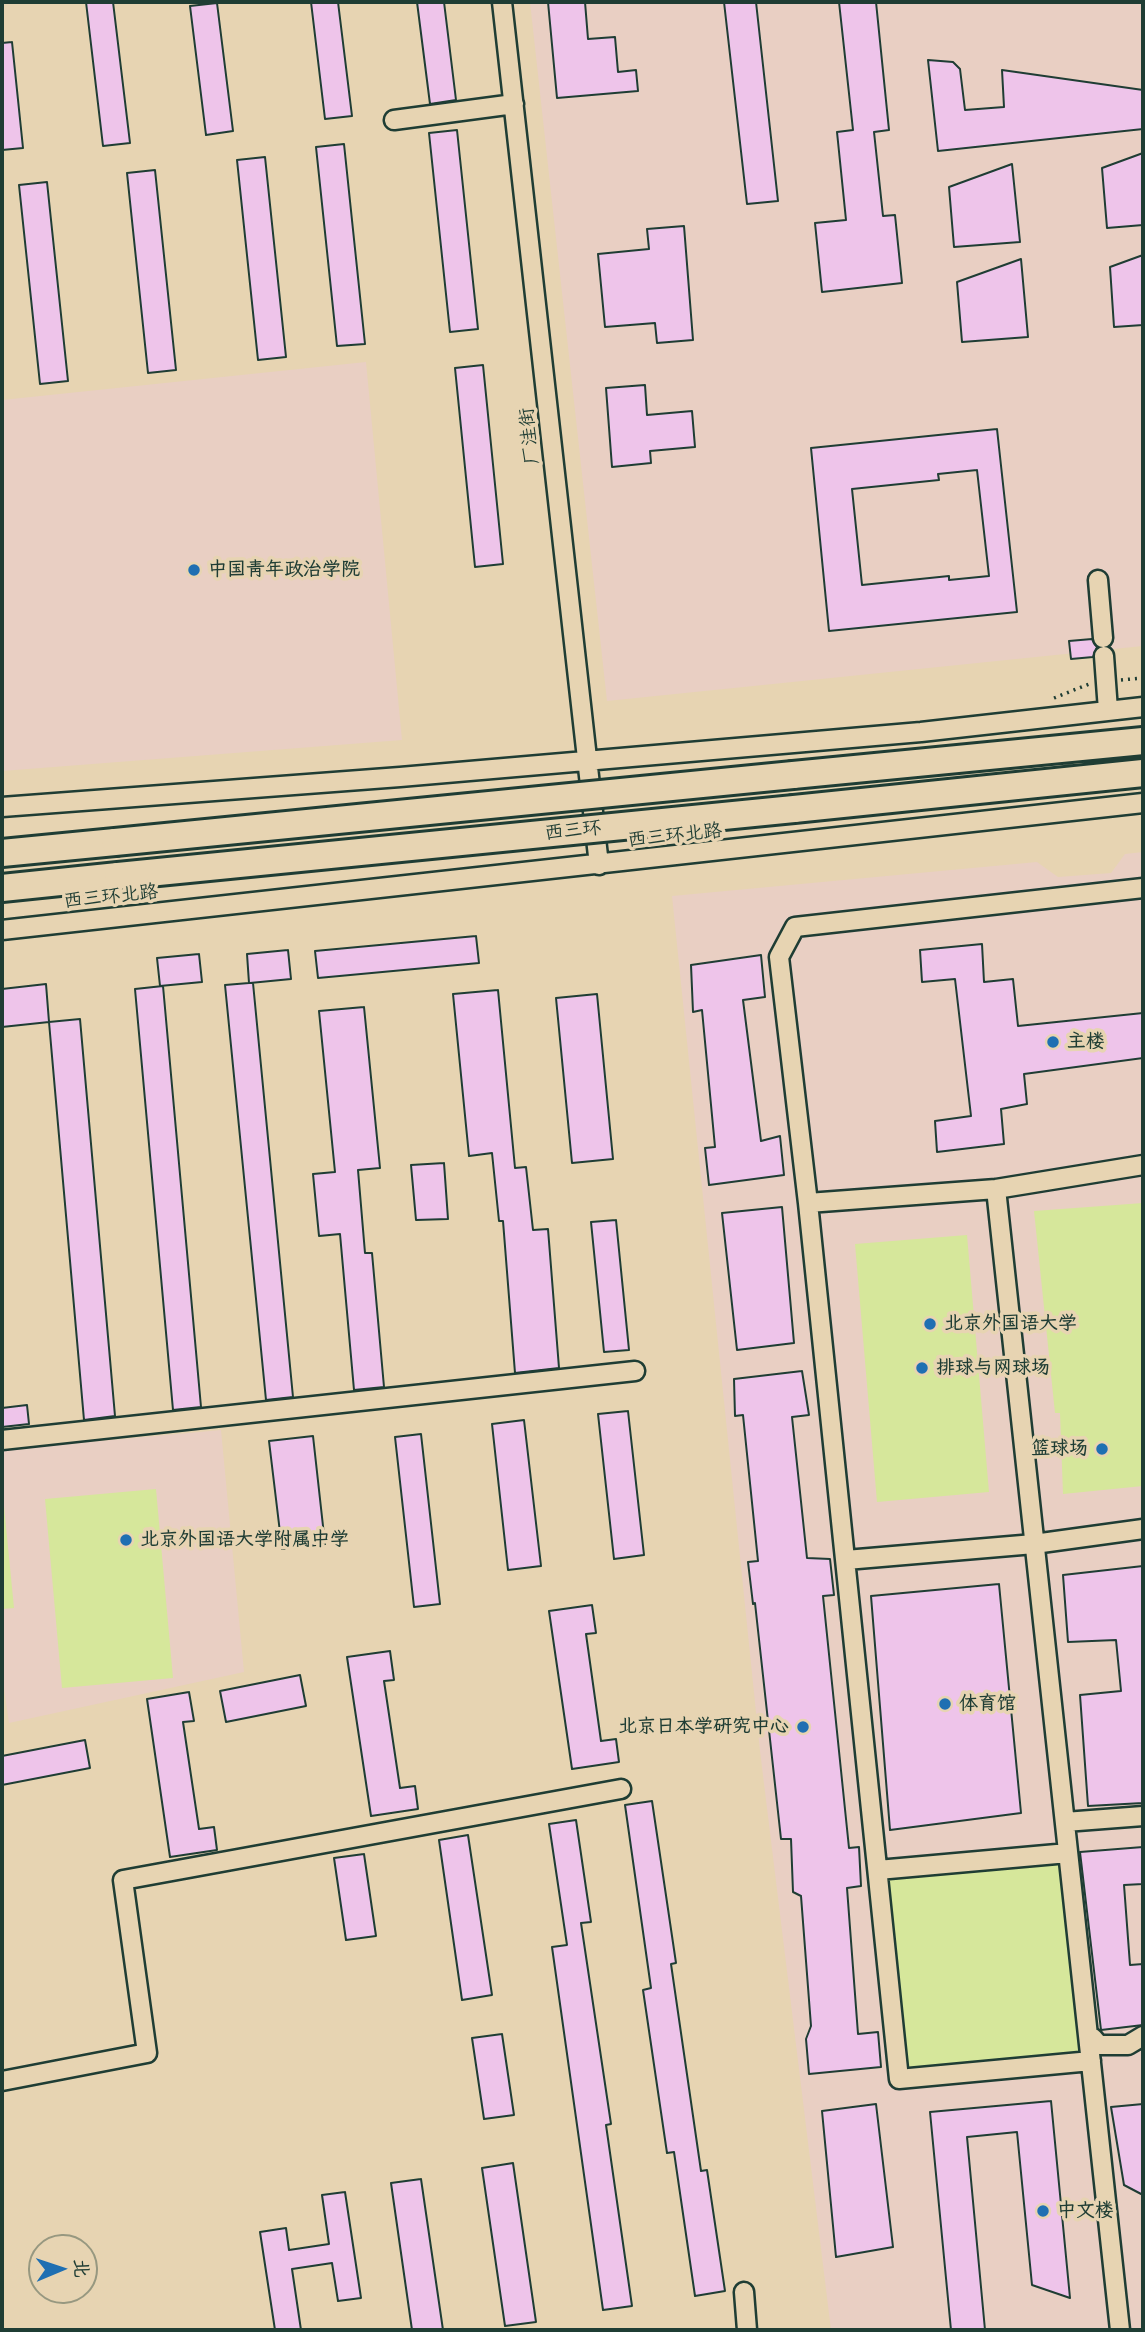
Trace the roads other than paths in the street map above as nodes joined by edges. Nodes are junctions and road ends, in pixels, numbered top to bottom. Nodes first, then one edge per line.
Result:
1 (502, 2) edge
2 (514, 104) junction
3 (394, 120) dead end
4 (1098, 580) dead end
5 (1143, 707) edge
6 (1108, 710) junction
7 (1143, 741) edge
8 (587, 760) junction
9 (1143, 773) edge
10 (1143, 803) edge
11 (2, 807) edge
12 (2, 853) edge
13 (599, 865) junction
14 (2, 888) edge
15 (1143, 888) edge
16 (2, 930) edge
17 (1143, 1165) edge
18 (996, 1189) junction
19 (808, 1203) junction
20 (635, 1371) dead end
21 (2, 1440) edge
22 (1143, 1529) edge
23 (1034, 1544) junction
24 (846, 1560) junction
25 (621, 1788) dead end
26 (1143, 1816) edge
27 (1065, 1822) junction
28 (1068, 1853) junction
29 (878, 1870) junction
30 (1143, 2036) edge
31 (1089, 2040) junction
32 (1091, 2061) junction
33 (2, 2081) edge
34 (744, 2292) dead end
35 (747, 2330) edge
36 (1120, 2330) edge

1 - 2 street, 厂洼街
2 - 3 street
2 - 8 street, 厂洼街
4 - 6 street
5 - 6 street
6 - 8 street
7 - 12 highway, 西三环, bridge
8 - 11 street
8 - 13 street, 厂洼街
9 - 14 highway, 西三环, bridge
10 - 13 street, 西三环北路
13 - 16 street, 西三环北路
15 - 19 street
17 - 18 street
18 - 19 street
18 - 23 street
19 - 24 street
20 - 21 street
22 - 23 street
23 - 24 street
23 - 27 street
24 - 29 street
25 - 33 street
26 - 27 street
27 - 28 street
28 - 29 street
28 - 31 street
29 - 32 street
30 - 31 street
31 - 32 street
32 - 36 street
34 - 35 street

